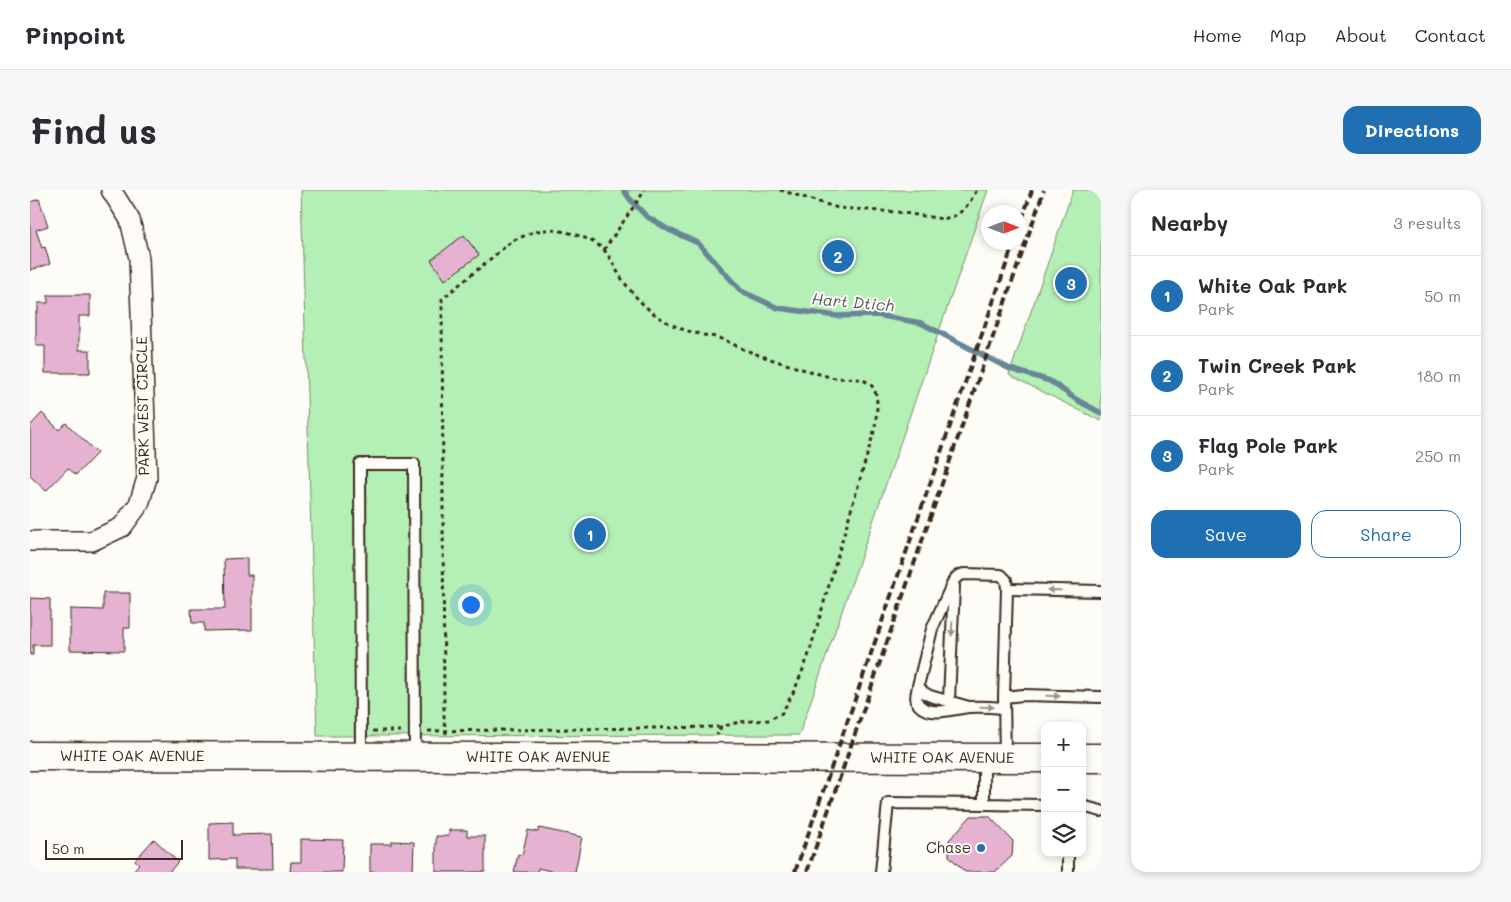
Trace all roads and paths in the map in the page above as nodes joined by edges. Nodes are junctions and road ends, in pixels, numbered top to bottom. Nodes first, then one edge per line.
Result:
1 (111, 190) edge
2 (645, 190) edge
3 (780, 190) edge
4 (977, 190) edge
5 (604, 250) junction
6 (30, 541) edge
7 (954, 580) junction
8 (1007, 589) junction
9 (1101, 591) edge
10 (918, 686) junction
11 (1101, 696) edge
12 (949, 700) junction
13 (1004, 702) junction
14 (969, 707) junction
15 (30, 756) edge
16 (361, 757) junction
17 (415, 757) junction
18 (448, 757) junction
19 (715, 758) junction
20 (994, 758) junction
21 (1041, 758) edge
22 (1086, 758) edge
23 (1101, 758) edge
24 (984, 804) junction
25 (1041, 805) edge
26 (1086, 807) edge
27 (1101, 811) edge
28 (1068, 857) edge
29 (881, 872) edge
30 (1068, 872) edge

1 - 6 street, PARK WEST CIRCLE
2 - 5 path
3 - 4 path
5 - 18 path
5 - 19 path
7 - 8 lane
7 - 10 lane
7 -> 12 lane
9 -> 8 lane
8 - 13 lane
10 - 12 lane
10 - 14 lane
13 -> 11 lane
12 - 14 lane
14 -> 13 lane
13 - 20 lane
15 - 16 street, WHITE OAK AVENUE
16 - 17 street, WHITE OAK AVENUE
16 - 17 lane
17 - 18 street, WHITE OAK AVENUE
18 - 19 street, WHITE OAK AVENUE
19 - 20 street, WHITE OAK AVENUE
20 - 21 street, WHITE OAK AVENUE
20 - 24 lane
22 - 23 street
24 - 25 lane
24 - 29 lane
26 - 27 lane
28 - 30 lane

